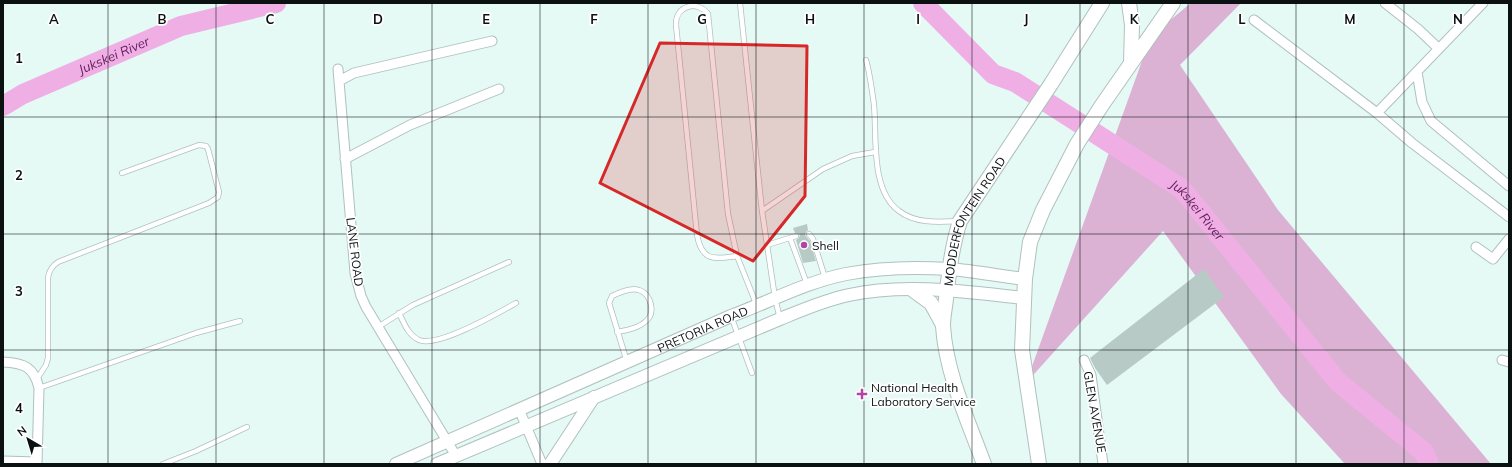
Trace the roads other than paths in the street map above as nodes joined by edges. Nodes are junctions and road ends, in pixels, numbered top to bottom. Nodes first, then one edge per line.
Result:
1 (740, 3) edge
2 (1102, 3) edge
3 (1129, 3) edge
4 (1384, 3) edge
5 (1483, 3) edge
6 (1170, 6) edge
7 (1254, 20) dead end
8 (492, 41) dead end
9 (1438, 48) junction
10 (866, 60) dead end
11 (1131, 63) junction
12 (338, 69) dead end
13 (1417, 72) junction
14 (338, 81) junction
15 (499, 89) dead end
16 (1377, 113) junction
17 (875, 152) junction
18 (345, 159) junction
19 (122, 173) dead end
20 (1509, 186) edge
21 (762, 211) junction
22 (1509, 217) edge
23 (960, 220) junction
24 (809, 234) dead end
25 (796, 236) dead end
26 (790, 238) junction
27 (1509, 239) edge
28 (767, 245) junction
29 (1476, 247) dead end
30 (737, 256) junction
31 (509, 262) dead end
32 (949, 269) junction
33 (1025, 279) junction
34 (826, 280) junction
35 (808, 286) junction
36 (913, 290) junction
37 (947, 290) junction
38 (775, 298) junction
39 (1024, 298) junction
40 (516, 303) dead end
41 (757, 306) junction
42 (400, 313) junction
43 (731, 316) junction
44 (780, 319) junction
45 (240, 321) dead end
46 (943, 325) junction
47 (378, 327) junction
48 (617, 332) junction
49 (738, 336) junction
50 (1084, 360) dead end
51 (3, 362) edge
52 (627, 362) junction
53 (752, 373) dead end
54 (34, 375) junction
55 (635, 380) junction
56 (39, 388) junction
57 (594, 397) junction
58 (519, 409) junction
59 (247, 427) dead end
60 (527, 427) junction
61 (448, 440) junction
62 (456, 456) junction
63 (3, 461) edge
64 (37, 463) edge
65 (163, 464) edge
66 (396, 464) edge
67 (437, 464) edge
68 (542, 464) edge
69 (550, 464) edge
70 (984, 464) edge
71 (1039, 464) edge
72 (1103, 464) edge

1 - 21 lane
2 - 23 main road, MODDERFONTEIN ROAD
3 - 11 main road
4 - 9 street
5 - 9 street
6 - 11 main road
7 - 16 street
8 - 14 street
9 - 13 street
10 - 17 lane
11 - 33 main road
12 - 14 street, LANE ROAD
13 - 16 street
13 - 20 street
14 - 18 street, LANE ROAD
15 - 18 street
16 - 22 street
17 - 21 lane
17 - 23 lane
18 - 47 street, LANE ROAD
19 - 54 lane
21 - 28 lane
23 - 32 main road, MODDERFONTEIN ROAD
24 - 34 lane
25 - 26 lane
26 - 28 lane
26 - 35 lane
27 - 29 street
28 - 38 lane
30 - 30 lane
30 - 41 lane
31 - 42 lane
32 - 33 main road, PRETORIA ROAD
32 - 34 main road, PRETORIA ROAD
32 - 37 main road, MODDERFONTEIN ROAD
33 - 39 main road
34 - 35 main road, PRETORIA ROAD
35 - 38 main road, PRETORIA ROAD
36 - 37 main road, PRETORIA ROAD
36 - 44 main road, PRETORIA ROAD
36 - 46 main road
37 - 39 main road, PRETORIA ROAD
37 - 46 main road, MODDERFONTEIN ROAD
38 - 41 main road, PRETORIA ROAD
38 - 44 lane
39 - 71 main road
40 - 42 lane
41 - 43 main road, PRETORIA ROAD
42 - 47 lane
43 - 49 lane
43 - 52 main road, PRETORIA ROAD
44 - 49 main road, PRETORIA ROAD
45 - 56 lane
46 - 70 main road, MODDERFONTEIN ROAD
47 - 61 street, LANE ROAD
48 - 48 lane
48 - 52 lane
49 - 53 lane
49 - 55 main road, PRETORIA ROAD
50 - 72 street, GLEN AVENUE
51 - 54 street
52 - 55 main road
52 - 58 main road, PRETORIA ROAD
54 - 56 street
55 - 57 main road, PRETORIA ROAD
56 - 64 street
57 - 60 main road, PRETORIA ROAD
57 - 69 main road
58 - 60 street
58 - 61 main road, PRETORIA ROAD
59 - 65 lane
60 - 62 main road, PRETORIA ROAD
60 - 68 street
61 - 62 street, LANE ROAD
61 - 66 main road, PRETORIA ROAD
62 - 67 main road, PRETORIA ROAD
63 - 64 street

